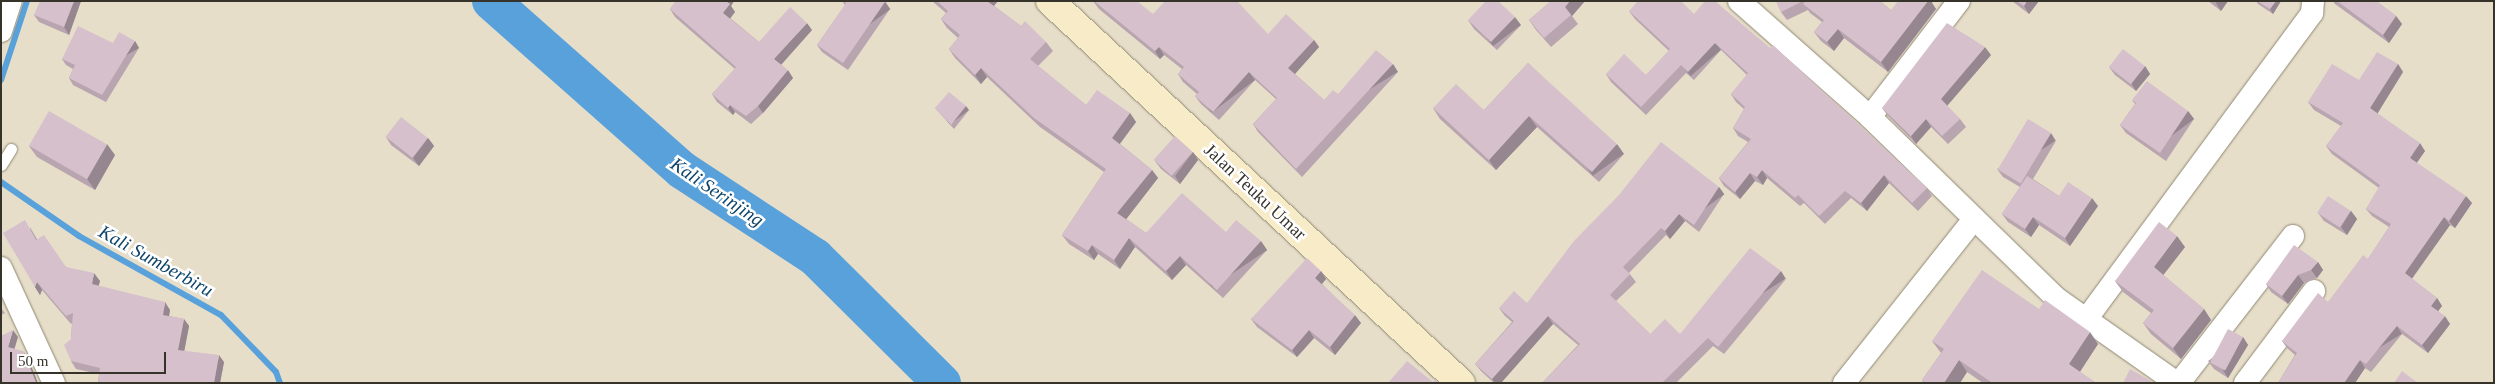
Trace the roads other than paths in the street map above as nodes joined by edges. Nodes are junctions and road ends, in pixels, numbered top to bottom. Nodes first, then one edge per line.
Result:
1 (11, 1) edge
2 (1050, 1) edge
3 (1738, 1) edge
4 (1959, 1) edge
5 (2313, 1) edge
6 (1, 31) edge
7 (1870, 117) junction
8 (11, 148) dead end
9 (1, 165) edge
10 (1974, 219) junction
11 (2294, 236) dead end
12 (1, 268) edge
13 (2314, 291) dead end
14 (2085, 321) junction
15 (54, 383) edge
16 (1461, 383) edge
17 (1844, 383) edge
18 (2178, 383) edge
19 (2245, 383) edge

1 - 6 street
2 - 16 main road, Jalan Teuku Umar
3 - 7 street
4 - 7 street
5 - 14 street
7 - 10 street
8 - 9 lane
10 - 14 street
10 - 17 street
11 - 18 street
12 - 15 street
13 - 19 street
14 - 18 street

